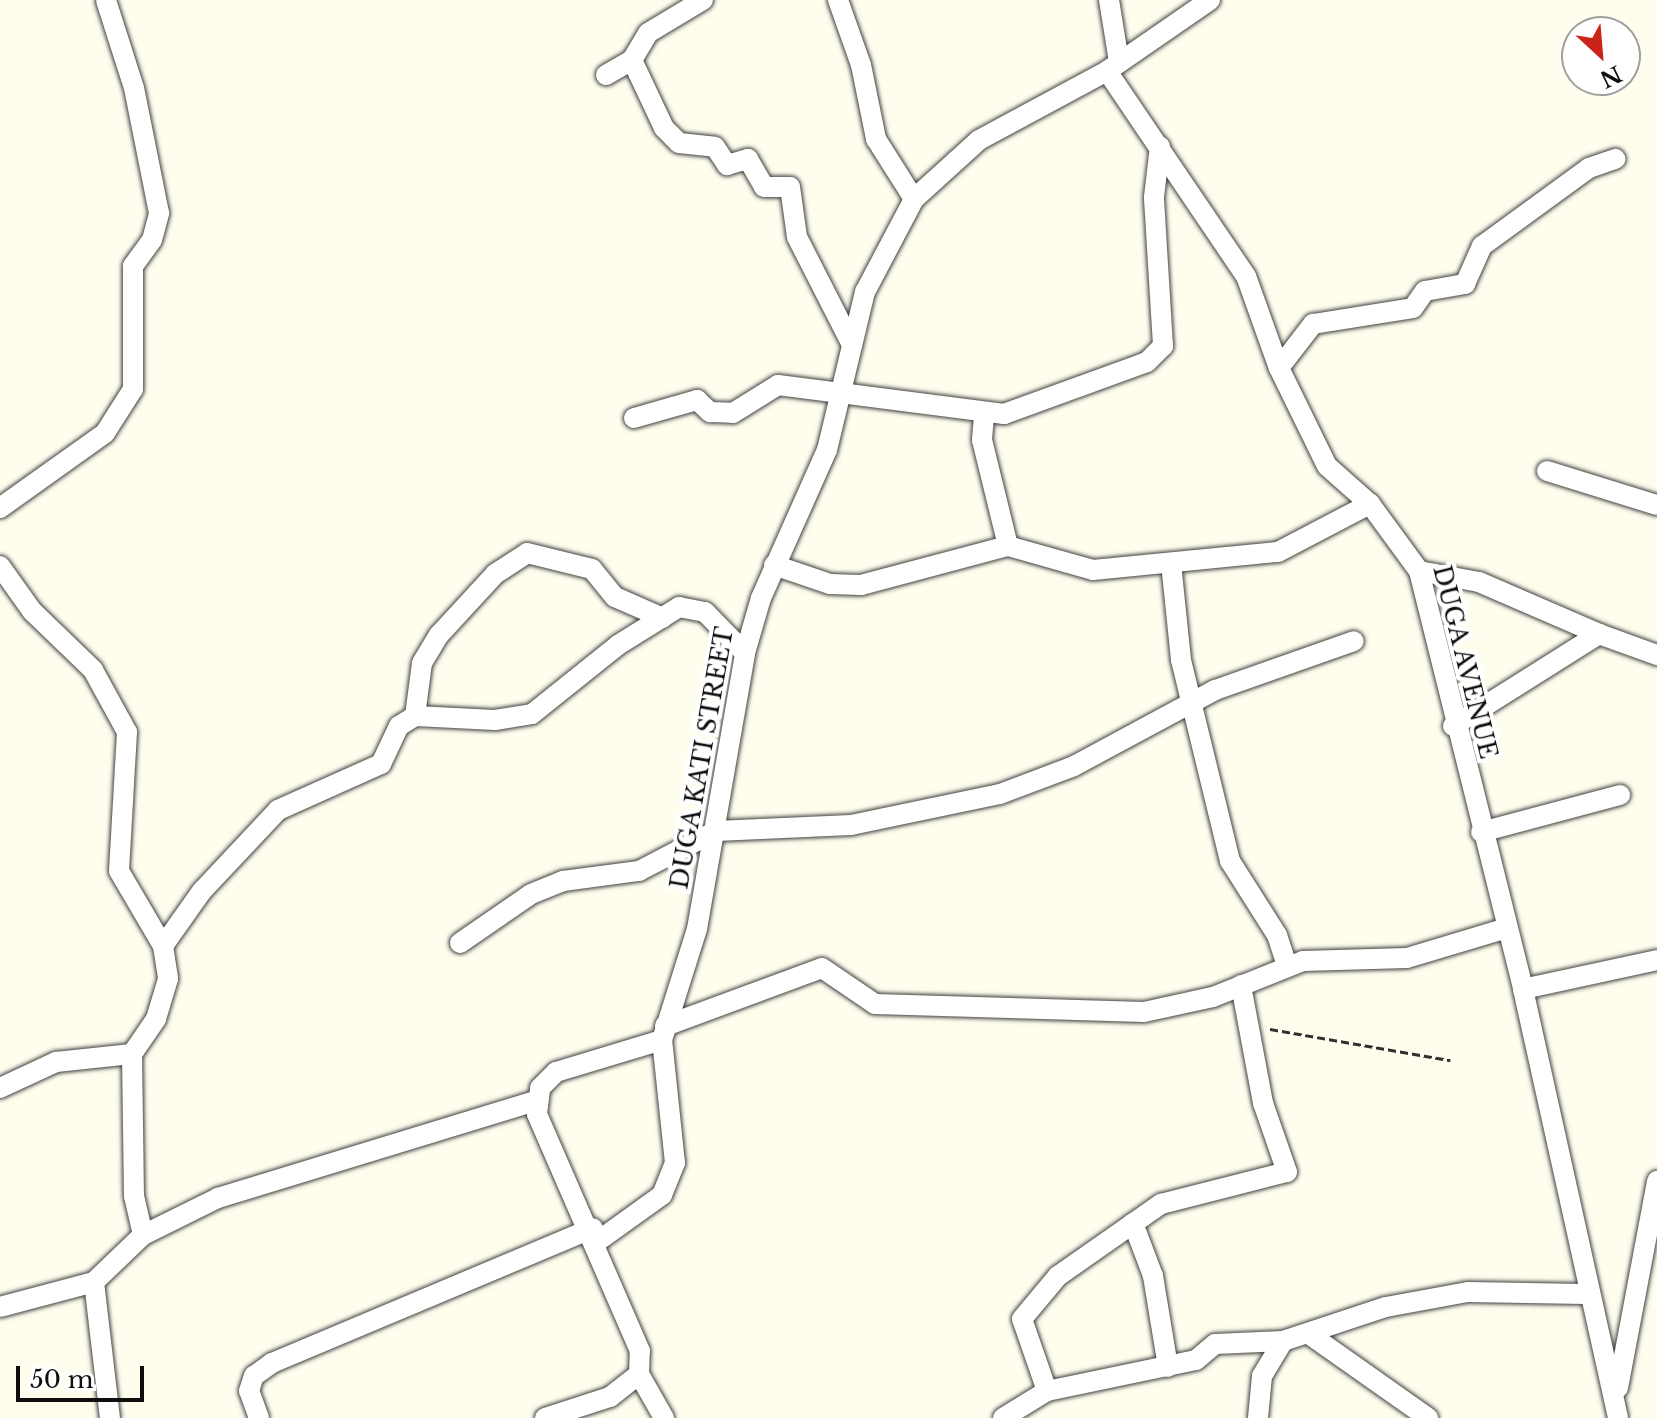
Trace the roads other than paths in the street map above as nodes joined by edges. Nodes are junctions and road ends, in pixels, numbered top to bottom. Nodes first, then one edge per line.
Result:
1 (106, 0) edge
2 (703, 0) edge
3 (838, 0) edge
4 (1109, 0) edge
5 (1210, 0) edge
6 (632, 60) junction
7 (1113, 66) junction
8 (606, 75) dead end
9 (1160, 146) junction
10 (1615, 159) dead end
11 (914, 199) junction
12 (852, 345) junction
13 (1279, 368) junction
14 (842, 388) junction
15 (984, 416) junction
16 (634, 418) dead end
17 (1547, 471) dead end
18 (1370, 504) junction
19 (1657, 505) edge
20 (0, 508) edge
21 (1008, 546) junction
22 (1171, 563) junction
23 (774, 565) junction
24 (0, 566) edge
25 (1419, 571) junction
26 (663, 618) junction
27 (1599, 634) junction
28 (1354, 641) dead end
29 (745, 653) junction
30 (1657, 655) edge
31 (1194, 703) junction
32 (415, 716) junction
33 (1453, 726) junction
34 (1620, 795) dead end
35 (716, 831) junction
36 (1481, 832) junction
37 (1507, 928) junction
38 (460, 943) dead end
39 (163, 946) junction
40 (1657, 960) edge
41 (1287, 966) junction
42 (1241, 985) junction
43 (1523, 989) junction
44 (664, 1033) junction
45 (132, 1054) junction
46 (0, 1088) edge
47 (538, 1100) junction
48 (1657, 1181) edge
49 (1133, 1223) junction
50 (595, 1234) junction
51 (143, 1235) junction
52 (94, 1282) junction
53 (1586, 1294) junction
54 (0, 1307) edge
55 (1309, 1334) junction
56 (1283, 1341) junction
57 (1168, 1367) junction
58 (639, 1374) junction
59 (1047, 1391) junction
60 (1618, 1410) edge
61 (110, 1418) edge
62 (259, 1418) edge
63 (545, 1418) edge
64 (664, 1418) edge
65 (1003, 1418) edge
66 (1258, 1418) edge
67 (1428, 1418) edge

1 - 20 street
2 - 6 street
3 - 11 street
4 - 7 street
5 - 7 street
6 - 8 street
6 - 12 street
7 - 9 street, DUGA AVENUE
7 - 11 street, DUGA KATI STREET
9 - 13 street, DUGA AVENUE
9 - 15 street
10 - 13 street
11 - 12 street, DUGA KATI STREET
12 - 14 street, DUGA KATI STREET
13 - 18 street, DUGA AVENUE
14 - 15 street
14 - 16 street
14 - 23 street, DUGA KATI STREET
15 - 21 street
17 - 19 street
18 - 22 street
18 - 25 street, DUGA AVENUE
21 - 22 street
21 - 23 street
22 - 31 street
23 - 29 street, DUGA KATI STREET
24 - 39 street
25 - 27 street
25 - 33 street, DUGA AVENUE
26 - 29 street
26 - 32 street
26 - 32 street
27 - 30 street
27 - 33 street
28 - 31 street
29 - 35 street, DUGA KATI STREET
31 - 35 street
31 - 41 street
32 - 39 street
33 - 36 street, DUGA AVENUE
34 - 36 street
35 - 38 street
35 - 44 street, DUGA KATI STREET
36 - 37 street, DUGA AVENUE
37 - 41 street
37 - 43 street, DUGA AVENUE
39 - 45 street
40 - 43 street
41 - 42 street
42 - 44 street
42 - 49 street
43 - 53 street, DUGA AVENUE
44 - 47 street
44 - 50 street
45 - 46 street
45 - 51 street
47 - 50 street
47 - 51 street
48 - 60 street
49 - 57 street
49 - 59 street
50 - 58 street
50 - 62 street
51 - 52 street
52 - 54 street
52 - 61 street
53 - 55 street
53 - 60 street, DUGA AVENUE
55 - 56 street
55 - 67 street
56 - 57 street
56 - 66 street
57 - 59 street
58 - 63 street
58 - 64 street
59 - 65 street

